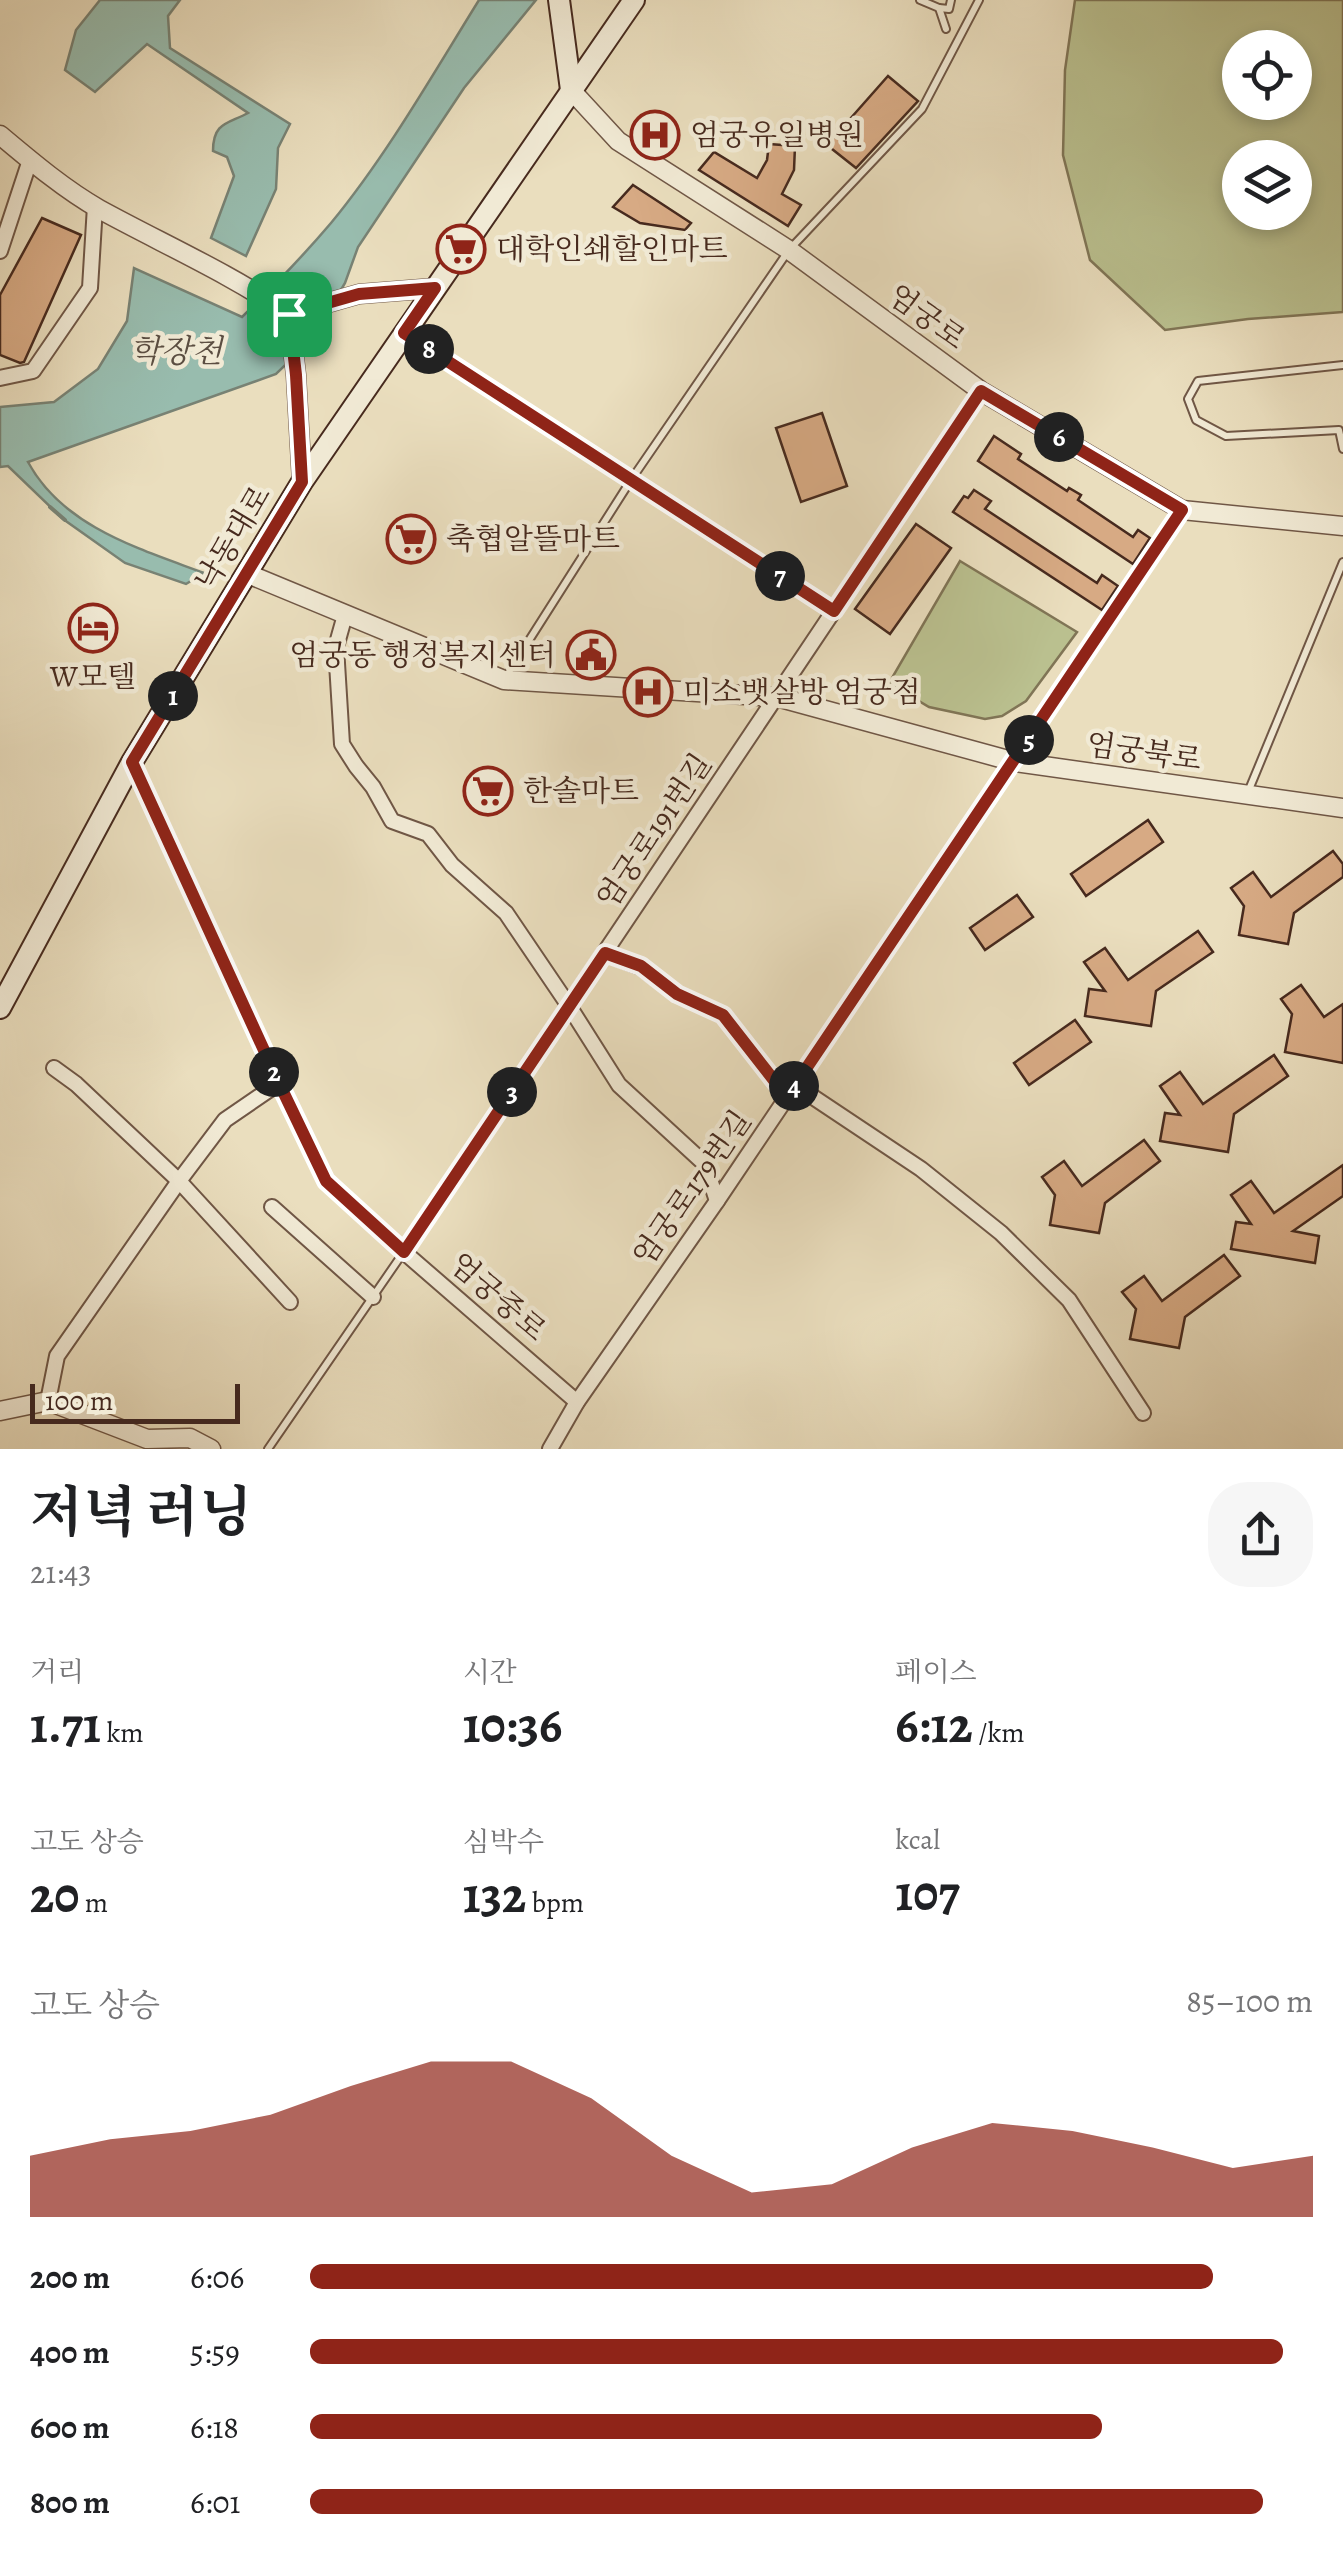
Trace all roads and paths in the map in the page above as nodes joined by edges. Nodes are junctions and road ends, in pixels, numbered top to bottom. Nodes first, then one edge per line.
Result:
1 (634, 0) edge
2 (920, 0) edge
3 (951, 0) edge
4 (979, 0) edge
5 (560, 3) edge
6 (939, 8) junction
7 (946, 29) dead end
8 (571, 90) junction
9 (0, 135) edge
10 (30, 160) junction
11 (95, 206) junction
12 (789, 250) junction
13 (0, 251) edge
14 (435, 288) junction
15 (289, 314) junction
16 (404, 333) junction
17 (1343, 365) edge
18 (0, 378) edge
19 (981, 391) junction
20 (1343, 449) edge
21 (632, 480) junction
22 (302, 482) junction
23 (1182, 510) junction
24 (1343, 526) edge
25 (1343, 562) edge
26 (248, 574) junction
27 (834, 611) junction
28 (345, 614) junction
29 (504, 680) junction
30 (777, 697) junction
31 (132, 762) junction
32 (1015, 762) junction
33 (1247, 795) junction
34 (1343, 808) edge
35 (605, 953) junction
36 (570, 1006) junction
37 (0, 1008) edge
38 (54, 1068) dead end
39 (279, 1083) junction
40 (791, 1091) junction
41 (180, 1182) junction
42 (717, 1201) junction
43 (272, 1208) dead end
44 (404, 1252) junction
45 (372, 1297) junction
46 (290, 1302) dead end
47 (48, 1401) junction
48 (576, 1402) junction
49 (0, 1411) edge
50 (1142, 1413) dead end
51 (212, 1449) edge
52 (268, 1449) edge
53 (550, 1449) edge

1 - 8 main road, 낙동대로
2 - 6 lane
3 - 6 lane
4 - 12 lane
5 - 8 main road
6 - 7 lane
8 - 12 street, 엄궁로
8 - 14 main road, 낙동대로
9 - 10 street
10 - 11 street
10 - 13 street
11 - 15 street
11 - 18 street
12 - 19 street, 엄궁로
12 - 21 lane
14 - 15 street
14 - 16 main road, 낙동대로
15 - 22 street
16 - 21 lane
16 - 22 main road, 낙동대로
17 - 20 lane
19 - 23 street, 엄궁로
19 - 27 street, 엄궁로191번길
21 - 27 lane
21 - 29 lane
22 - 26 main road, 낙동대로
23 - 24 street, 엄궁로
23 - 32 street, 엄궁로179번길
25 - 33 lane
26 - 28 street, 엄궁북로
26 - 31 main road, 낙동대로
27 - 30 street, 엄궁로191번길
28 - 29 street, 엄궁북로
28 - 36 street
29 - 30 street, 엄궁북로
30 - 32 street, 엄궁북로
30 - 35 street, 엄궁로191번길
31 - 37 main road, 낙동대로
31 - 39 street, 엄궁중로
32 - 33 street, 엄궁북로
32 - 40 street, 엄궁로179번길
33 - 34 street, 엄궁북로
35 - 36 street, 엄궁로191번길
35 - 40 street
36 - 42 street
36 - 44 street, 엄궁로191번길
38 - 41 street
39 - 41 street
39 - 44 street, 엄궁중로
40 - 42 street, 엄궁로179번길
40 - 50 street
41 - 46 street
41 - 47 street
42 - 48 street, 엄궁로179번길
43 - 45 street
44 - 45 lane
44 - 48 street, 엄궁중로
45 - 52 lane
47 - 49 street
47 - 51 street
48 - 53 street, 엄궁로179번길

